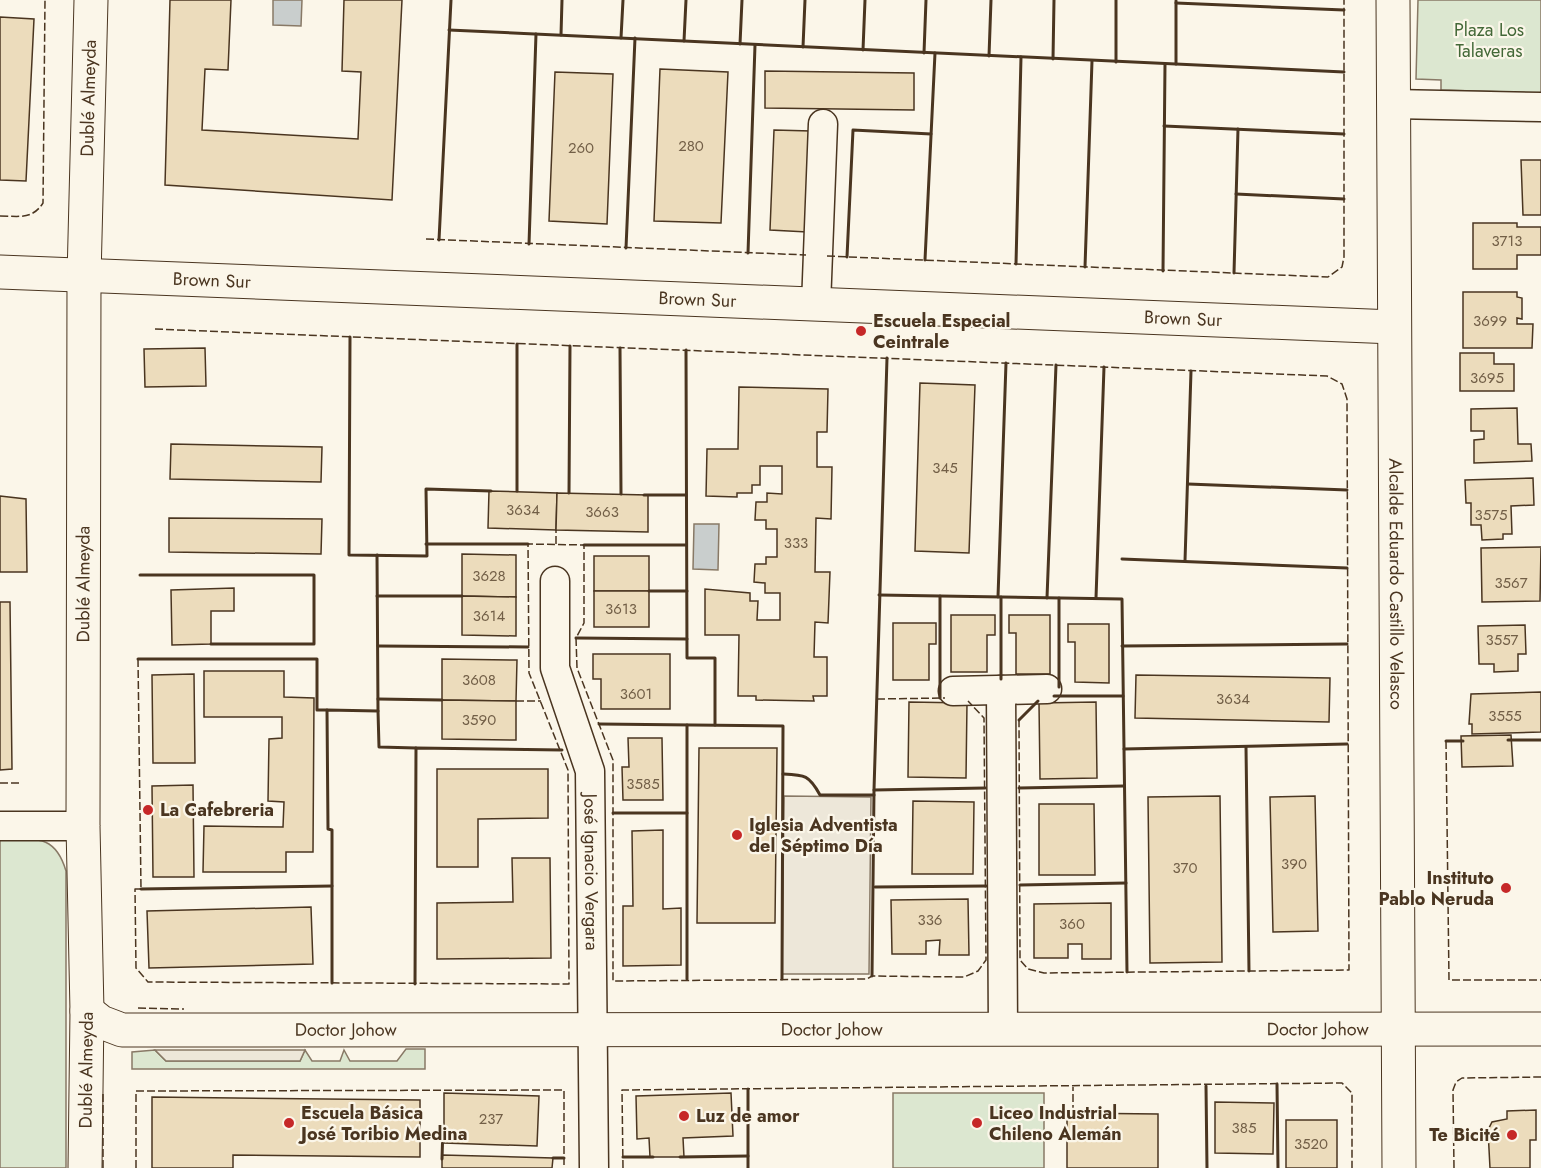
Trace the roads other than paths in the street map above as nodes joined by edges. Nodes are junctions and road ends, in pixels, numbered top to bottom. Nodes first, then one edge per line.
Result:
1 (91, 0) edge
2 (1393, 0) edge
3 (1393, 104) junction
4 (1541, 107) edge
5 (823, 124) dead end
6 (0, 272) edge
7 (84, 277) junction
8 (816, 305) junction
9 (1394, 327) junction
10 (555, 581) dead end
11 (1047, 689) dead end
12 (953, 690) dead end
13 (1001, 690) junction
14 (0, 826) edge
15 (83, 826) junction
16 (87, 1011) junction
17 (1398, 1029) junction
18 (1541, 1029) edge
19 (122, 1030) junction
20 (593, 1030) junction
21 (1003, 1030) junction
22 (86, 1054) junction
23 (85, 1168) edge
24 (594, 1168) edge
25 (1399, 1168) edge

1 - 7 street, Dublé Almeyda
2 - 3 street, Alcalde Eduardo Castillo Velasco
3 - 4 street
3 - 9 street, Alcalde Eduardo Castillo Velasco
5 - 8 street
6 - 7 street, Brown Sur
7 - 8 street, Brown Sur
7 - 15 street, Dublé Almeyda
8 - 9 street, Brown Sur
9 - 17 street, Alcalde Eduardo Castillo Velasco
10 - 20 street, José Ignacio Vergara
11 - 13 street
12 - 13 street
13 - 21 street
14 - 15 street
15 - 16 street, Dublé Almeyda
16 - 19 street, Doctor Johow
16 - 22 street, Dublé Almeyda
17 - 18 street, Doctor Johow
17 - 21 street, Doctor Johow
17 - 25 street, Alcalde Eduardo Castillo Velasco
19 - 20 street, Doctor Johow
19 - 22 street
20 - 21 street, Doctor Johow
20 - 24 street, José Ignacio Vergara
22 - 23 street, Dublé Almeyda

